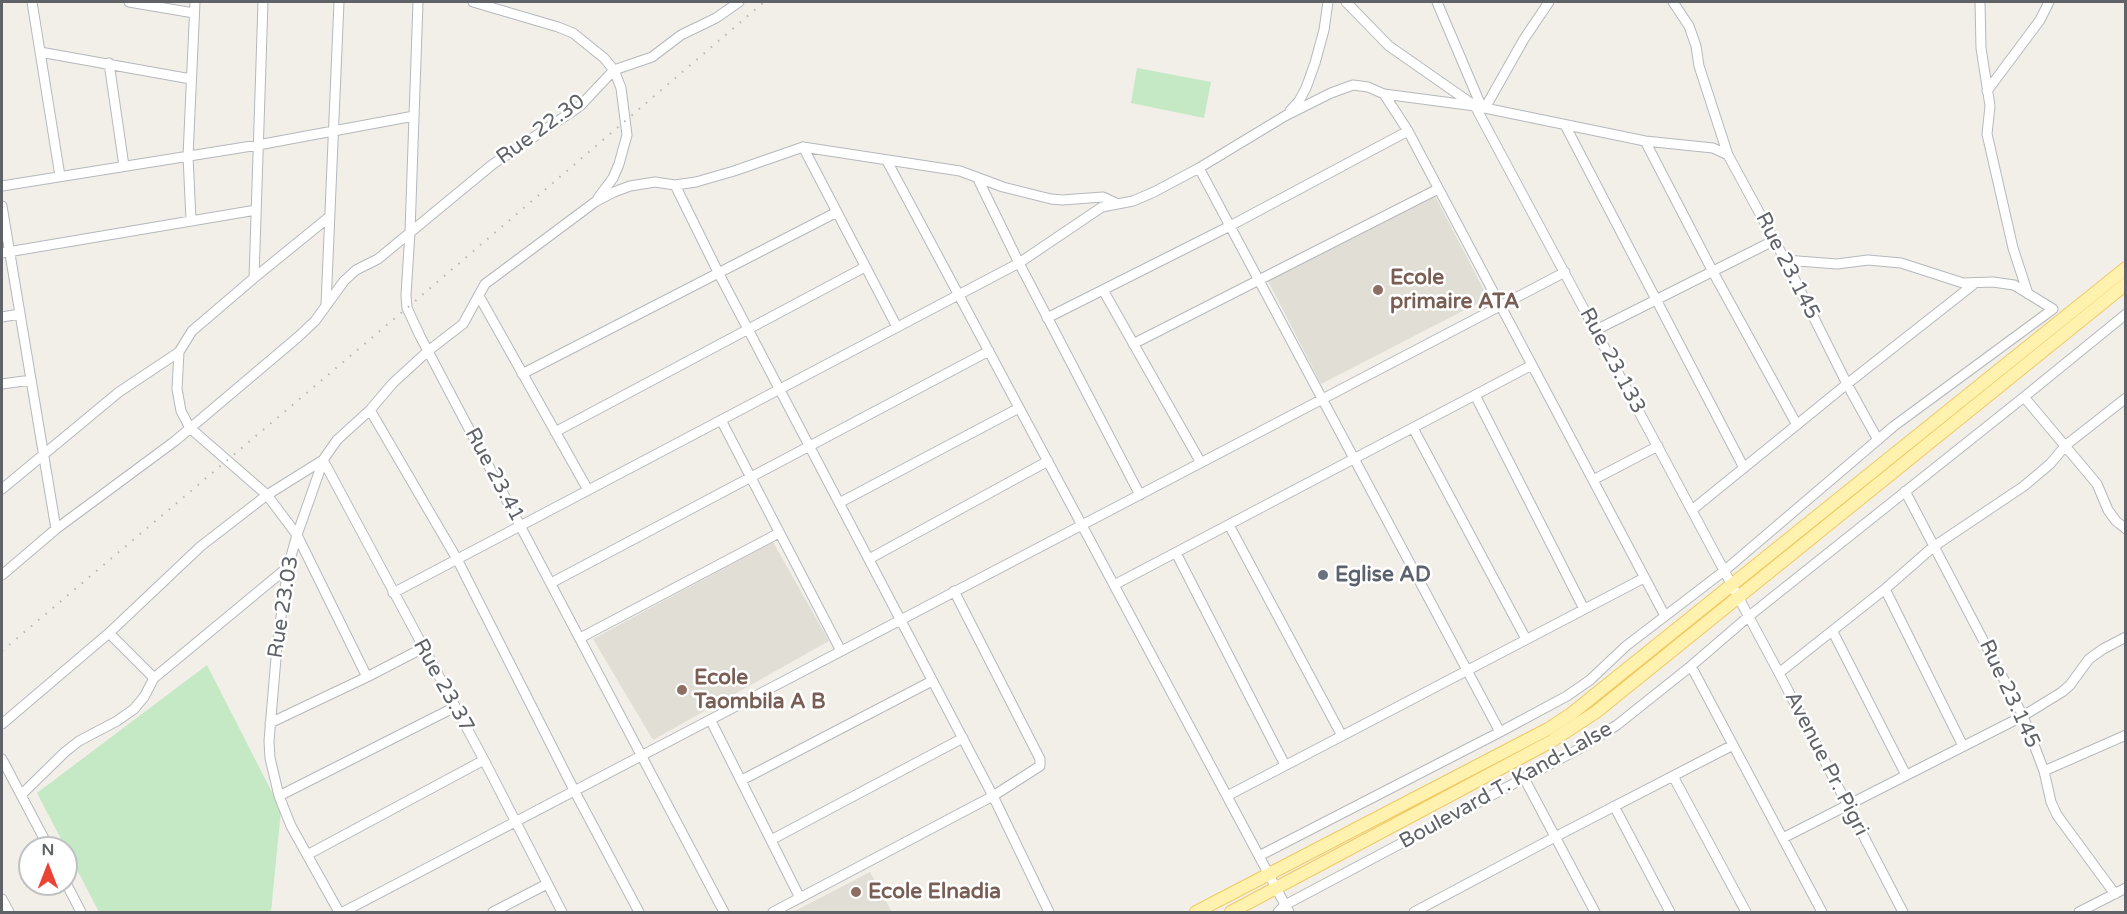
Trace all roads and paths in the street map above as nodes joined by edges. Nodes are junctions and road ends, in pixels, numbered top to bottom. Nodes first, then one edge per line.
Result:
1 (32, 2) edge
2 (129, 2) edge
3 (195, 2) edge
4 (263, 2) edge
5 (339, 2) edge
6 (418, 2) edge
7 (473, 2) edge
8 (739, 2) edge
9 (1328, 2) edge
10 (1346, 2) edge
11 (1437, 2) edge
12 (1549, 2) edge
13 (1674, 2) edge
14 (1980, 2) edge
15 (2049, 2) edge
16 (194, 13) junction
17 (40, 52) junction
18 (109, 63) junction
19 (614, 70) junction
20 (191, 79) junction
21 (1987, 91) junction
22 (1384, 94) junction
23 (1480, 107) junction
24 (414, 116) junction
25 (1285, 116) junction
26 (1565, 125) junction
27 (1408, 131) junction
28 (334, 132) junction
29 (1645, 141) junction
30 (258, 145) junction
31 (803, 147) junction
32 (1728, 155) junction
33 (188, 156) junction
34 (887, 161) junction
35 (124, 166) junction
36 (1199, 168) junction
37 (60, 176) junction
38 (977, 177) junction
39 (675, 185) junction
40 (2, 186) edge
41 (1438, 189) junction
42 (595, 202) junction
43 (1116, 203) junction
44 (2, 206) edge
45 (256, 210) junction
46 (837, 212) junction
47 (329, 217) junction
48 (191, 220) junction
49 (1230, 226) junction
50 (410, 232) junction
51 (1775, 240) junction
52 (5, 252) edge
53 (1785, 260) junction
54 (1019, 263) junction
55 (865, 267) junction
56 (2126, 268) edge
57 (1565, 272) junction
58 (1713, 272) junction
59 (719, 274) junction
60 (254, 278) junction
61 (1259, 280) junction
62 (1974, 284) junction
63 (2126, 284) edge
64 (1103, 290) junction
65 (2028, 294) junction
66 (479, 296) junction
67 (959, 296) junction
68 (1657, 300) junction
69 (326, 306) junction
70 (1500, 306) junction
71 (2053, 309) junction
72 (20, 314) junction
73 (2068, 314) junction
74 (2126, 314) edge
75 (2, 317) edge
76 (1047, 318) junction
77 (2082, 319) junction
78 (897, 327) junction
79 (748, 329) junction
80 (1596, 330) junction
81 (1133, 344) junction
82 (429, 351) junction
83 (989, 351) junction
84 (179, 352) junction
85 (1532, 365) junction
86 (522, 374) junction
87 (31, 380) junction
88 (2, 384) edge
89 (1847, 384) junction
90 (780, 389) junction
91 (1476, 395) junction
92 (2024, 397) junction
93 (1322, 399) junction
94 (2122, 401) edge
95 (1019, 408) junction
96 (370, 410) junction
97 (2126, 414) edge
98 (721, 420) junction
99 (1797, 425) junction
100 (190, 428) junction
101 (1413, 428) junction
102 (555, 432) junction
103 (1878, 440) junction
104 (2066, 445) junction
105 (809, 446) junction
106 (1658, 446) junction
107 (43, 453) junction
108 (1354, 459) junction
109 (323, 460) junction
110 (1048, 461) junction
111 (1201, 463) junction
112 (1744, 468) junction
113 (751, 477) junction
114 (1593, 480) junction
115 (2, 489) edge
116 (588, 490) junction
117 (1905, 491) junction
118 (267, 495) junction
119 (1140, 495) junction
120 (839, 503) junction
121 (1692, 510) junction
122 (521, 525) junction
123 (1229, 525) junction
124 (1082, 526) junction
125 (56, 529) junction
126 (2126, 529) edge
127 (779, 532) junction
128 (297, 536) junction
129 (1933, 547) junction
130 (1176, 553) junction
131 (457, 559) junction
132 (869, 559) junction
133 (288, 567) junction
134 (1724, 571) junction
135 (2, 575) edge
136 (1644, 578) junction
137 (551, 583) junction
138 (1114, 585) junction
139 (1885, 589) junction
140 (954, 591) junction
141 (1735, 591) junction
142 (393, 592) junction
143 (1584, 609) junction
144 (1665, 616) junction
145 (1748, 616) junction
146 (900, 620) junction
147 (1833, 632) junction
148 (109, 633) junction
149 (2126, 637) edge
150 (580, 638) junction
151 (1526, 639) junction
152 (423, 648) junction
153 (841, 651) junction
154 (1691, 666) junction
155 (1467, 670) junction
156 (1779, 674) junction
157 (367, 677) junction
158 (154, 678) junction
159 (932, 681) junction
160 (455, 707) junction
161 (2023, 716) junction
162 (711, 721) junction
163 (270, 723) junction
164 (2, 724) edge
165 (1500, 732) junction
166 (1342, 735) junction
167 (2126, 735) edge
168 (963, 738) junction
169 (1733, 745) junction
170 (1963, 746) junction
171 (642, 758) junction
172 (2, 759) edge
173 (484, 760) junction
174 (1285, 765) junction
175 (2044, 771) junction
176 (1906, 775) junction
177 (1673, 776) junction
178 (1524, 778) junction
179 (742, 780) junction
180 (575, 792) junction
181 (22, 794) junction
182 (279, 796) junction
183 (993, 796) junction
184 (1227, 796) junction
185 (1847, 805) junction
186 (1614, 806) junction
187 (515, 823) junction
188 (43, 836) edge
189 (1555, 837) junction
190 (1783, 838) junction
191 (771, 840) junction
192 (307, 855) junction
193 (1259, 856) junction
194 (1269, 874) junction
195 (547, 884) junction
196 (2126, 888) edge
197 (1276, 889) junction
198 (2115, 894) junction
199 (73, 896) edge
200 (800, 898) junction
201 (2, 899) edge
202 (1284, 910) edge
203 (9, 912) edge
204 (81, 912) edge
205 (341, 912) edge
206 (493, 912) edge
207 (562, 912) edge
208 (639, 912) edge
209 (724, 912) edge
210 (773, 912) edge
211 (1048, 912) edge
212 (1196, 912) edge
213 (1231, 912) edge
214 (1414, 912) edge
215 (1595, 912) edge
216 (1670, 912) edge
217 (1746, 912) edge
218 (1822, 912) edge
219 (1903, 912) edge
220 (2079, 912) edge

1 - 17 street
2 - 16 street
3 - 16 street
4 - 30 street
5 - 28 street
6 - 24 street, Rue 23.41
7 - 19 street
8 - 19 street, Rue 22.30
9 - 25 street
10 - 23 street
11 - 23 street, Rue 23.133
12 - 23 street
13 - 32 street, Rue 23.145
14 - 21 street
15 - 21 street
16 - 20 street
17 - 18 street
17 - 37 street
18 - 20 street
18 - 35 street
19 - 42 street
19 - 50 street, Rue 22.30
20 - 33 street
21 - 65 street
22 - 23 street
22 - 25 street
22 - 27 street
23 - 26 street
23 - 57 street, Rue 23.133
24 - 28 street
24 - 50 street, Rue 23.41
25 - 36 street
26 - 29 street
26 - 68 street
27 - 41 street
27 - 49 street
28 - 30 street
28 - 47 street
29 - 32 street
29 - 58 street
30 - 33 street
30 - 45 street
31 - 34 street
31 - 39 street
31 - 46 street
32 - 51 street, Rue 23.145
33 - 35 street
33 - 48 street
34 - 38 street
34 - 67 street
35 - 37 street
36 - 43 street
36 - 49 street
37 - 40 street
38 - 43 street
38 - 54 street
39 - 42 street
39 - 59 street
41 - 61 street
41 - 70 street
42 - 66 street
43 - 54 street
44 - 52 street
45 - 48 street
45 - 60 street
46 - 55 street
46 - 59 street
47 - 60 street
47 - 69 street
48 - 52 street
49 - 61 street
49 - 64 street
50 - 69 street, Rue 22.30
50 - 82 street, Rue 23.41
51 - 53 street, Rue 23.145
51 - 58 street
52 - 72 street
53 - 62 street
53 - 89 street, Rue 23.145
54 - 67 street
54 - 76 street
55 - 78 street
55 - 79 street
56 - 73 main road
57 - 70 street
57 - 80 street, Rue 23.133
58 - 68 street
58 - 99 street
59 - 79 street
59 - 86 street
60 - 84 street
61 - 81 street
61 - 93 street
62 - 65 street
62 - 89 street
63 - 77 main road
64 - 76 street
64 - 81 street
65 - 71 street
66 - 82 street
66 - 86 street
67 - 78 street
67 - 83 street
68 - 80 street
68 - 112 street
69 - 100 street, Rue 22.30
70 - 85 street
70 - 93 street
71 - 73 street
71 - 103 street
72 - 75 street
72 - 87 street
73 - 77 street
73 - 141 main road
74 - 92 street, Boulevard T. Kand-Lalse
76 - 119 street
77 - 141 main road
78 - 90 street
79 - 90 street
79 - 102 street
80 - 106 street, Rue 23.133
81 - 111 street
82 - 96 street
82 - 122 street, Rue 23.41
83 - 95 street
83 - 105 street
84 - 100 street
84 - 107 street
85 - 91 street
85 - 114 street
86 - 102 street
87 - 88 street
87 - 107 street
89 - 99 street
89 - 103 street, Rue 23.145
90 - 98 street
90 - 105 street
91 - 101 street
91 - 143 street
92 - 104 street
92 - 117 street, Boulevard T. Kand-Lalse
93 - 108 street
93 - 111 street
94 - 97 street
94 - 104 street
95 - 110 street
95 - 120 street
96 - 109 street
96 - 131 street
98 - 113 street
98 - 116 street
99 - 112 street
100 - 118 street
100 - 125 street, Rue 22.30
101 - 108 street
101 - 151 street
102 - 116 street
103 - 134 street
104 - 126 street
104 - 129 street
105 - 113 street
105 - 120 street
106 - 114 street
106 - 121 street, Rue 23.133
107 - 115 street
107 - 125 street
108 - 123 street
108 - 155 street
109 - 118 street
109 - 128 street, Rue 23.03
109 - 142 street, Rue 23.37
110 - 124 street
110 - 132 street
111 - 119 street
112 - 121 street
113 - 127 street
113 - 137 street
114 - 136 street
116 - 122 street
117 - 129 street, Rue 23.145
117 - 145 street, Boulevard T. Kand-Lalse
118 - 128 street
118 - 148 street
119 - 124 street
120 - 132 street
121 - 134 street, Rue 23.133
122 - 131 street
122 - 137 street, Rue 23.41
123 - 130 street
123 - 166 street
124 - 138 street
124 - 140 street
125 - 135 street, Rue 22.30
127 - 150 street
127 - 153 street
128 - 133 street, Rue 23.03
128 - 157 street
129 - 139 street
129 - 161 street, Rue 23.145
130 - 138 street
130 - 174 street
131 - 142 street
131 - 180 street
132 - 146 street
133 - 158 street
133 - 163 street, Rue 23.03
134 - 141 street, Rue 23.133
134 - 144 street
136 - 143 street
136 - 144 street
137 - 150 street, Rue 23.41
138 - 184 street
139 - 147 street
139 - 170 street
140 - 146 street
140 - 183 street
141 - 145 street, Rue 23.133
141 - 194 main road
141 - 197 main road
142 - 152 street, Rue 23.37
143 - 151 street
144 - 165 street
145 - 154 street, Boulevard T. Kand-Lalse
145 - 156 street, Avenue Pr. Pigri
146 - 153 street
146 - 159 street
147 - 156 street
147 - 176 street
148 - 158 street
148 - 164 street
149 - 161 street
150 - 171 street, Rue 23.41
151 - 155 street
152 - 157 street
152 - 160 street, Rue 23.37
153 - 162 street
154 - 169 street
154 - 178 street, Boulevard T. Kand-Lalse
155 - 165 street
155 - 166 street
156 - 185 street, Avenue Pr. Pigri
157 - 163 street
158 - 181 street
159 - 168 street
159 - 179 street
160 - 173 street, Rue 23.37
160 - 182 street
161 - 170 street
161 - 175 street, Rue 23.145
162 - 171 street
162 - 179 street
163 - 182 street, Rue 23.03
165 - 193 street
166 - 174 street
167 - 175 street
168 - 183 street
168 - 191 street
169 - 177 street
169 - 190 street
170 - 176 street
171 - 180 street
171 - 209 street, Rue 23.41
172 - 181 street
173 - 187 street, Rue 23.37
173 - 192 street
174 - 184 street
175 - 198 street, Rue 23.145
176 - 185 street
177 - 186 street
177 - 217 street
178 - 189 street
178 - 202 street, Boulevard T. Kand-Lalse
179 - 191 street
180 - 187 street
180 - 208 street
181 - 188 street
182 - 192 street, Rue 23.03
183 - 200 street
183 - 211 street
184 - 193 street
185 - 190 street
185 - 219 street, Avenue Pr. Pigri
186 - 189 street
186 - 216 street
187 - 195 street, Rue 23.37
187 - 205 street
189 - 214 street
189 - 215 street
190 - 218 street
191 - 200 street
192 - 205 street, Rue 23.03
193 - 194 street
194 - 197 street
194 - 212 main road
195 - 206 street
195 - 207 street, Rue 23.37
196 - 198 street
197 - 202 street
197 - 213 main road
198 - 220 street
199 - 204 street
200 - 210 street
201 - 203 street

